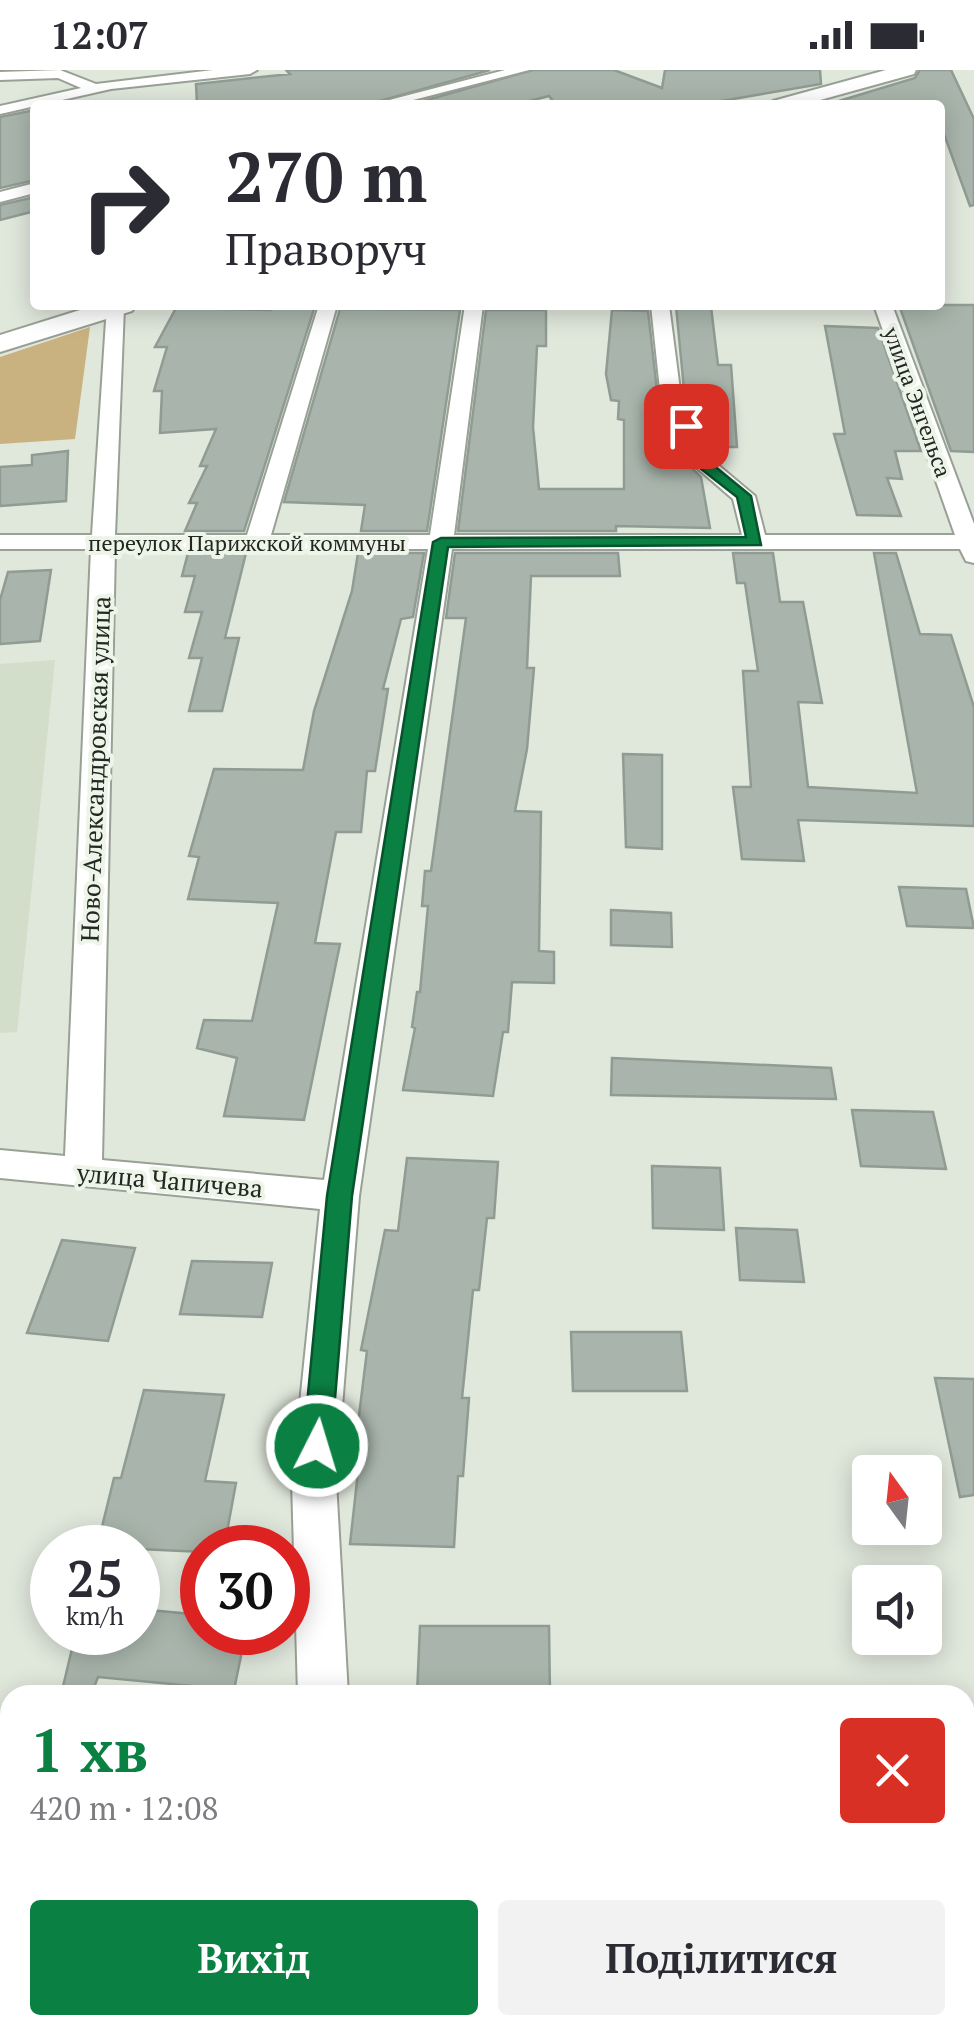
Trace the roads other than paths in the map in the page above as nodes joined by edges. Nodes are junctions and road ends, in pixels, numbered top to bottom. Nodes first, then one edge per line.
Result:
1 (250, 70) edge
2 (522, 70) edge
3 (908, 70) edge
4 (0, 76) edge
5 (96, 88) junction
6 (443, 89) junction
7 (460, 97) dead end
8 (44, 100) edge
9 (120, 100) edge
10 (398, 100) edge
11 (806, 100) edge
12 (30, 103) edge
13 (0, 110) edge
14 (30, 189) edge
15 (0, 197) edge
16 (106, 310) edge
17 (119, 310) edge
18 (327, 310) edge
19 (473, 310) edge
20 (661, 310) edge
21 (885, 310) edge
22 (0, 344) edge
23 (0, 542) edge
24 (102, 542) junction
25 (257, 542) junction
26 (441, 542) junction
27 (755, 542) junction
28 (972, 546) edge
29 (0, 1164) edge
30 (82, 1172) junction
31 (340, 1196) junction
32 (323, 1685) edge

1 - 5 street
2 - 6 street
3 - 11 main road
4 - 5 street
5 - 8 street
5 - 9 street
6 - 7 street
6 - 10 street
12 - 13 street
14 - 15 street
16 - 22 main road
17 - 24 street, Ново-Александровская улица
18 - 25 street
19 - 26 street
20 - 27 street
21 - 28 street, улица Энгельса
23 - 24 street, переулок Парижской коммуны
24 - 25 street, переулок Парижской коммуны
24 - 30 street, Ново-Александровская улица
25 - 26 street, переулок Парижской коммуны
26 - 27 street, переулок Парижской коммуны
26 - 31 street
27 - 28 street, переулок Парижской коммуны
29 - 30 street, улица Чапичева
30 - 31 street, улица Чапичева
31 - 32 street

